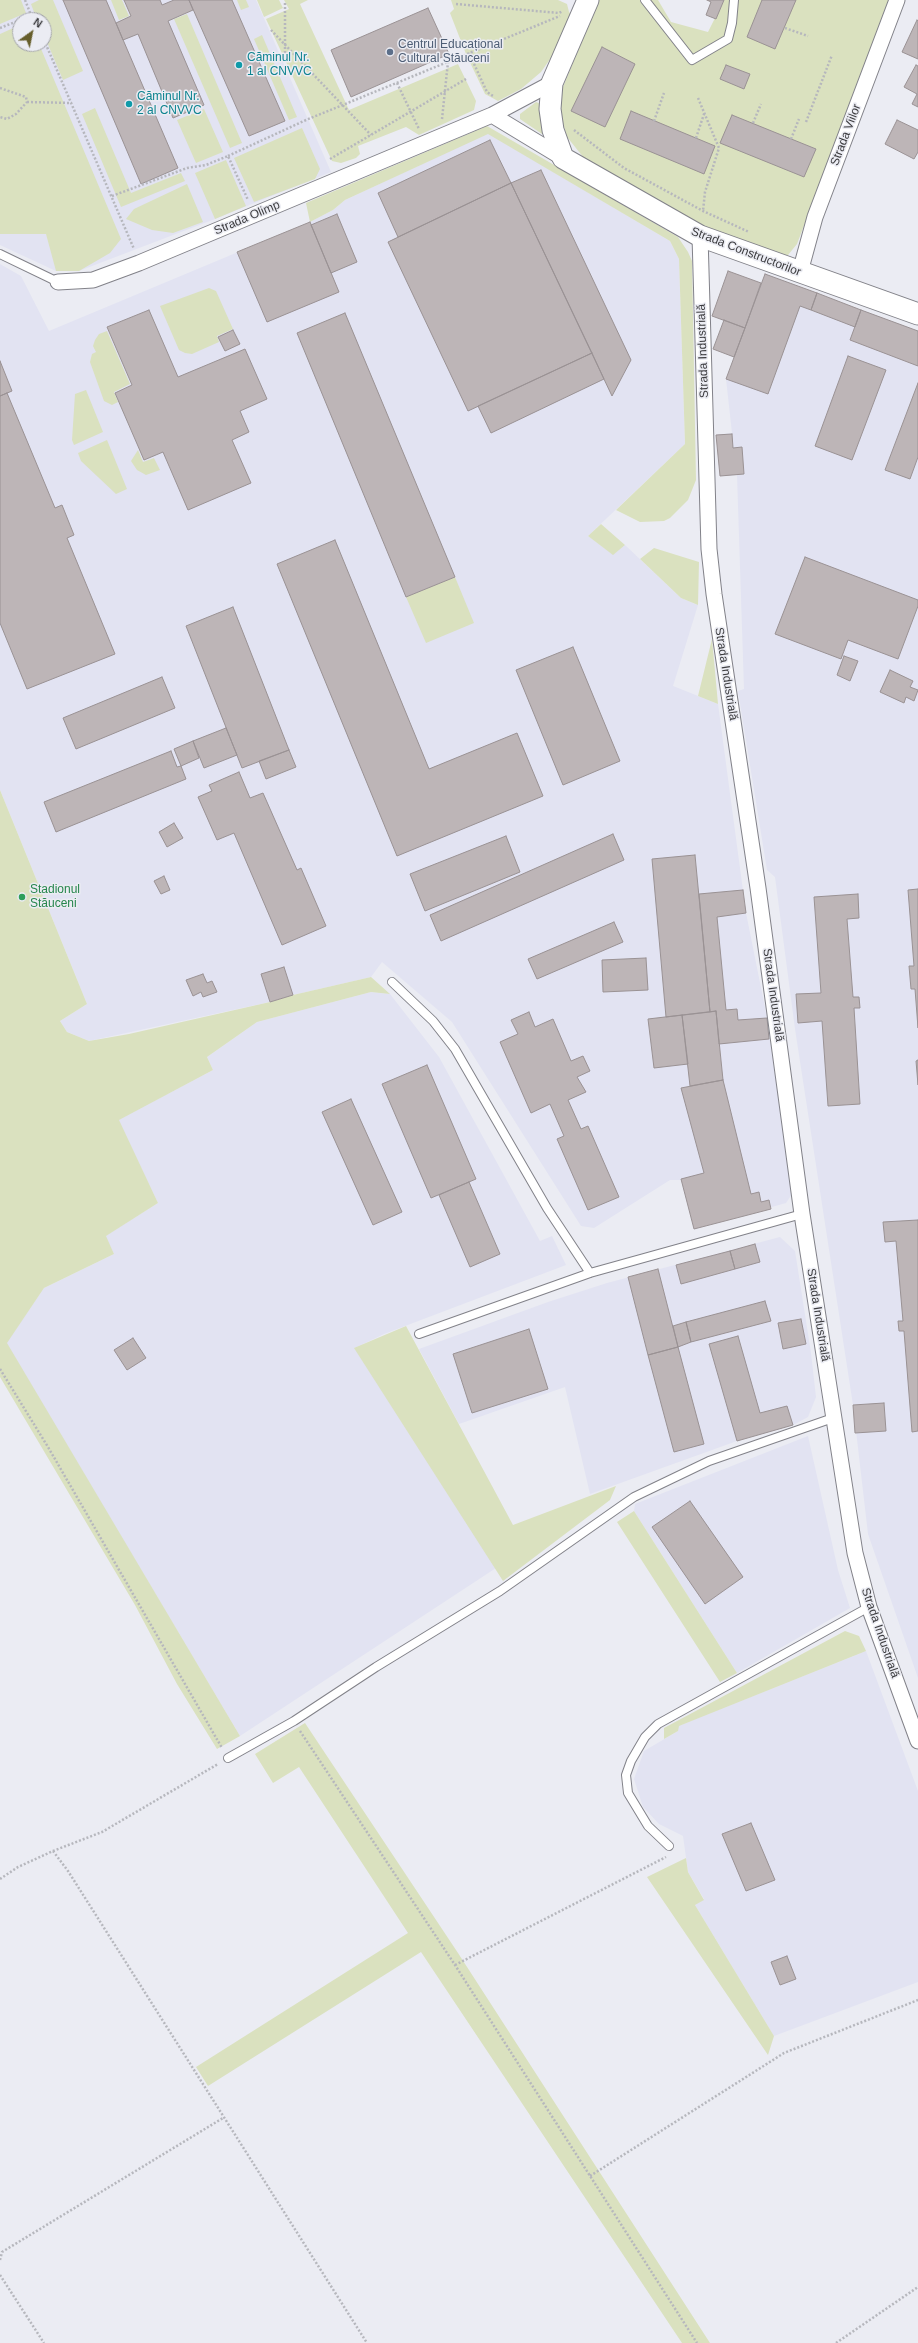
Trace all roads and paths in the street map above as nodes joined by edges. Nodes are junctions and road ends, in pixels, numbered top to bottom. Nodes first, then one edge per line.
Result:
1 (25, 0) edge
2 (588, 0) edge
3 (645, 0) edge
4 (734, 0) edge
5 (897, 0) edge
6 (286, 2) dead end
7 (456, 4) dead end
8 (30, 12) edge
9 (559, 14) junction
10 (568, 14) dead end
11 (12, 23) edge
12 (0, 28) edge
13 (784, 28) dead end
14 (271, 30) dead end
15 (808, 36) dead end
16 (284, 45) junction
17 (49, 52) edge
18 (468, 54) junction
19 (832, 54) dead end
20 (285, 61) dead end
21 (448, 62) junction
22 (466, 79) dead end
23 (398, 83) junction
24 (552, 83) junction
25 (0, 88) edge
26 (445, 91) junction
27 (664, 93) dead end
28 (500, 98) dead end
29 (698, 98) dead end
30 (27, 102) junction
31 (72, 103) junction
32 (761, 104) dead end
33 (342, 105) junction
34 (410, 111) junction
35 (704, 114) junction
36 (492, 115) junction
37 (0, 117) edge
38 (799, 119) dead end
39 (654, 121) dead end
40 (806, 122) dead end
41 (753, 124) dead end
42 (442, 126) dead end
43 (570, 127) dead end
44 (370, 135) junction
45 (421, 135) dead end
46 (696, 138) dead end
47 (791, 139) dead end
48 (228, 156) junction
49 (330, 158) dead end
50 (563, 158) junction
51 (112, 196) junction
52 (703, 211) junction
53 (254, 216) junction
54 (754, 234) dead end
55 (700, 236) junction
56 (0, 254) edge
57 (139, 263) junction
58 (800, 272) junction
59 (58, 282) joint
60 (918, 314) edge
61 (392, 982) dead end
62 (802, 1214) junction
63 (590, 1273) junction
64 (419, 1334) dead end
65 (0, 1369) edge
66 (833, 1418) junction
67 (869, 1607) junction
68 (294, 1721) junction
69 (918, 1741) edge
70 (228, 1758) junction
71 (669, 1846) dead end
72 (53, 1851) junction
73 (665, 1859) dead end
74 (0, 1880) edge
75 (455, 1966) junction
76 (918, 2000) edge
77 (223, 2118) junction
78 (590, 2176) junction
79 (0, 2260) edge
80 (0, 2275) edge
81 (918, 2287) edge
82 (44, 2343) edge
83 (367, 2343) edge
84 (697, 2343) edge
85 (836, 2343) edge

1 - 8 path
2 - 24 street
3 - 4 lane
5 - 58 street, Strada Viilor
6 - 16 path
7 - 9 path
9 - 10 path
9 - 18 path
11 - 12 path
13 - 15 path
14 - 16 path
16 - 20 path
16 - 33 path
17 - 31 path
18 - 21 path
18 - 28 path
19 - 40 path
21 - 23 path
21 - 26 path
22 - 26 path
23 - 33 path
23 - 34 path
24 - 36 street, Strada Olimp
24 - 50 street
25 - 30 path
26 - 34 path
26 - 42 path
27 - 39 path
29 - 35 path
30 - 31 path
30 - 37 path
31 - 51 path
32 - 41 path
33 - 44 path
33 - 48 path
34 - 44 path
34 - 45 path
35 - 46 path
35 - 52 path
36 - 50 street
36 - 53 street, Strada Olimp
38 - 47 path
43 - 52 path
44 - 49 path
48 - 51 path
48 - 53 path
50 - 55 street, Strada Constructorilor
51 - 57 path
52 - 54 path
52 - 55 path
53 - 57 street, Strada Olimp
55 - 58 street, Strada Constructorilor
55 - 62 street, Strada Industrială
56 - 59 lane, Strada Olimp
57 - 59 street, Strada Olimp
58 - 60 street, Strada Constructorilor
61 - 63 lane
62 - 63 lane
62 - 66 street, Strada Industrială
63 - 64 lane
65 - 70 path
66 - 67 street, Strada Industrială
66 - 68 lane
67 - 69 street, Strada Industrială
67 - 71 lane
68 - 70 lane
68 - 75 path
70 - 72 path
72 - 74 path
72 - 77 path
73 - 75 path
75 - 78 path
76 - 78 path
77 - 79 path
77 - 83 path
78 - 84 path
80 - 82 path
81 - 85 path

